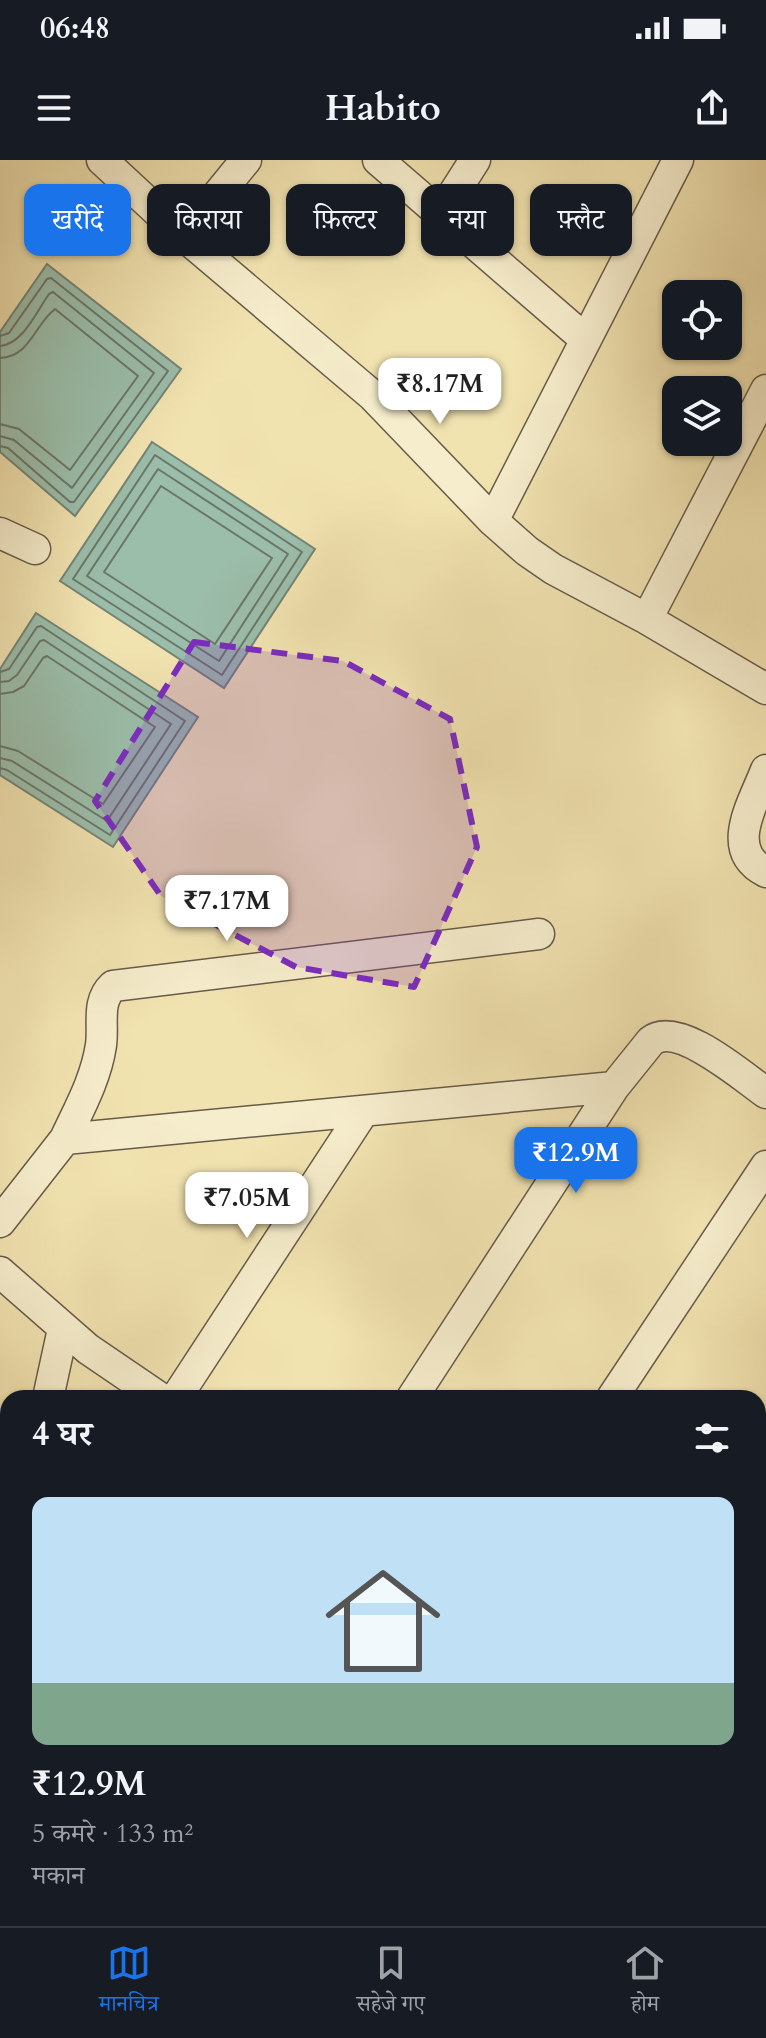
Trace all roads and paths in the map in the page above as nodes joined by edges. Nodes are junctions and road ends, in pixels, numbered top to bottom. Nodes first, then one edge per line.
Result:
1 (102, 160) edge
2 (246, 160) edge
3 (378, 160) edge
4 (475, 160) edge
5 (678, 160) edge
6 (226, 184) edge
7 (460, 184) edge
8 (421, 198) edge
9 (147, 202) edge
10 (208, 256) edge
11 (488, 256) edge
12 (585, 339) junction
13 (766, 390) edge
14 (493, 521) junction
15 (0, 533) edge
16 (35, 549) dead end
17 (647, 619) junction
18 (766, 689) edge
19 (766, 770) edge
20 (766, 872) edge
21 (539, 934) dead end
22 (614, 1087) junction
23 (766, 1093) edge
24 (363, 1112) junction
25 (65, 1139) junction
26 (766, 1166) edge
27 (0, 1222) edge
28 (0, 1272) edge
29 (63, 1329) junction
30 (50, 1390) edge
31 (148, 1390) edge
32 (181, 1390) edge
33 (417, 1390) edge
34 (617, 1390) edge

1 - 9 street
2 - 6 street
3 - 8 street
4 - 7 street
5 - 12 street
10 - 14 street
11 - 12 street
12 - 14 street
13 - 17 street
14 - 17 street
15 - 16 street
17 - 18 street
19 - 20 street
21 - 25 street
22 - 23 street
22 - 24 street
22 - 33 street
24 - 25 street
24 - 32 street
25 - 27 street
26 - 34 street
28 - 29 street
29 - 30 street
29 - 31 street

